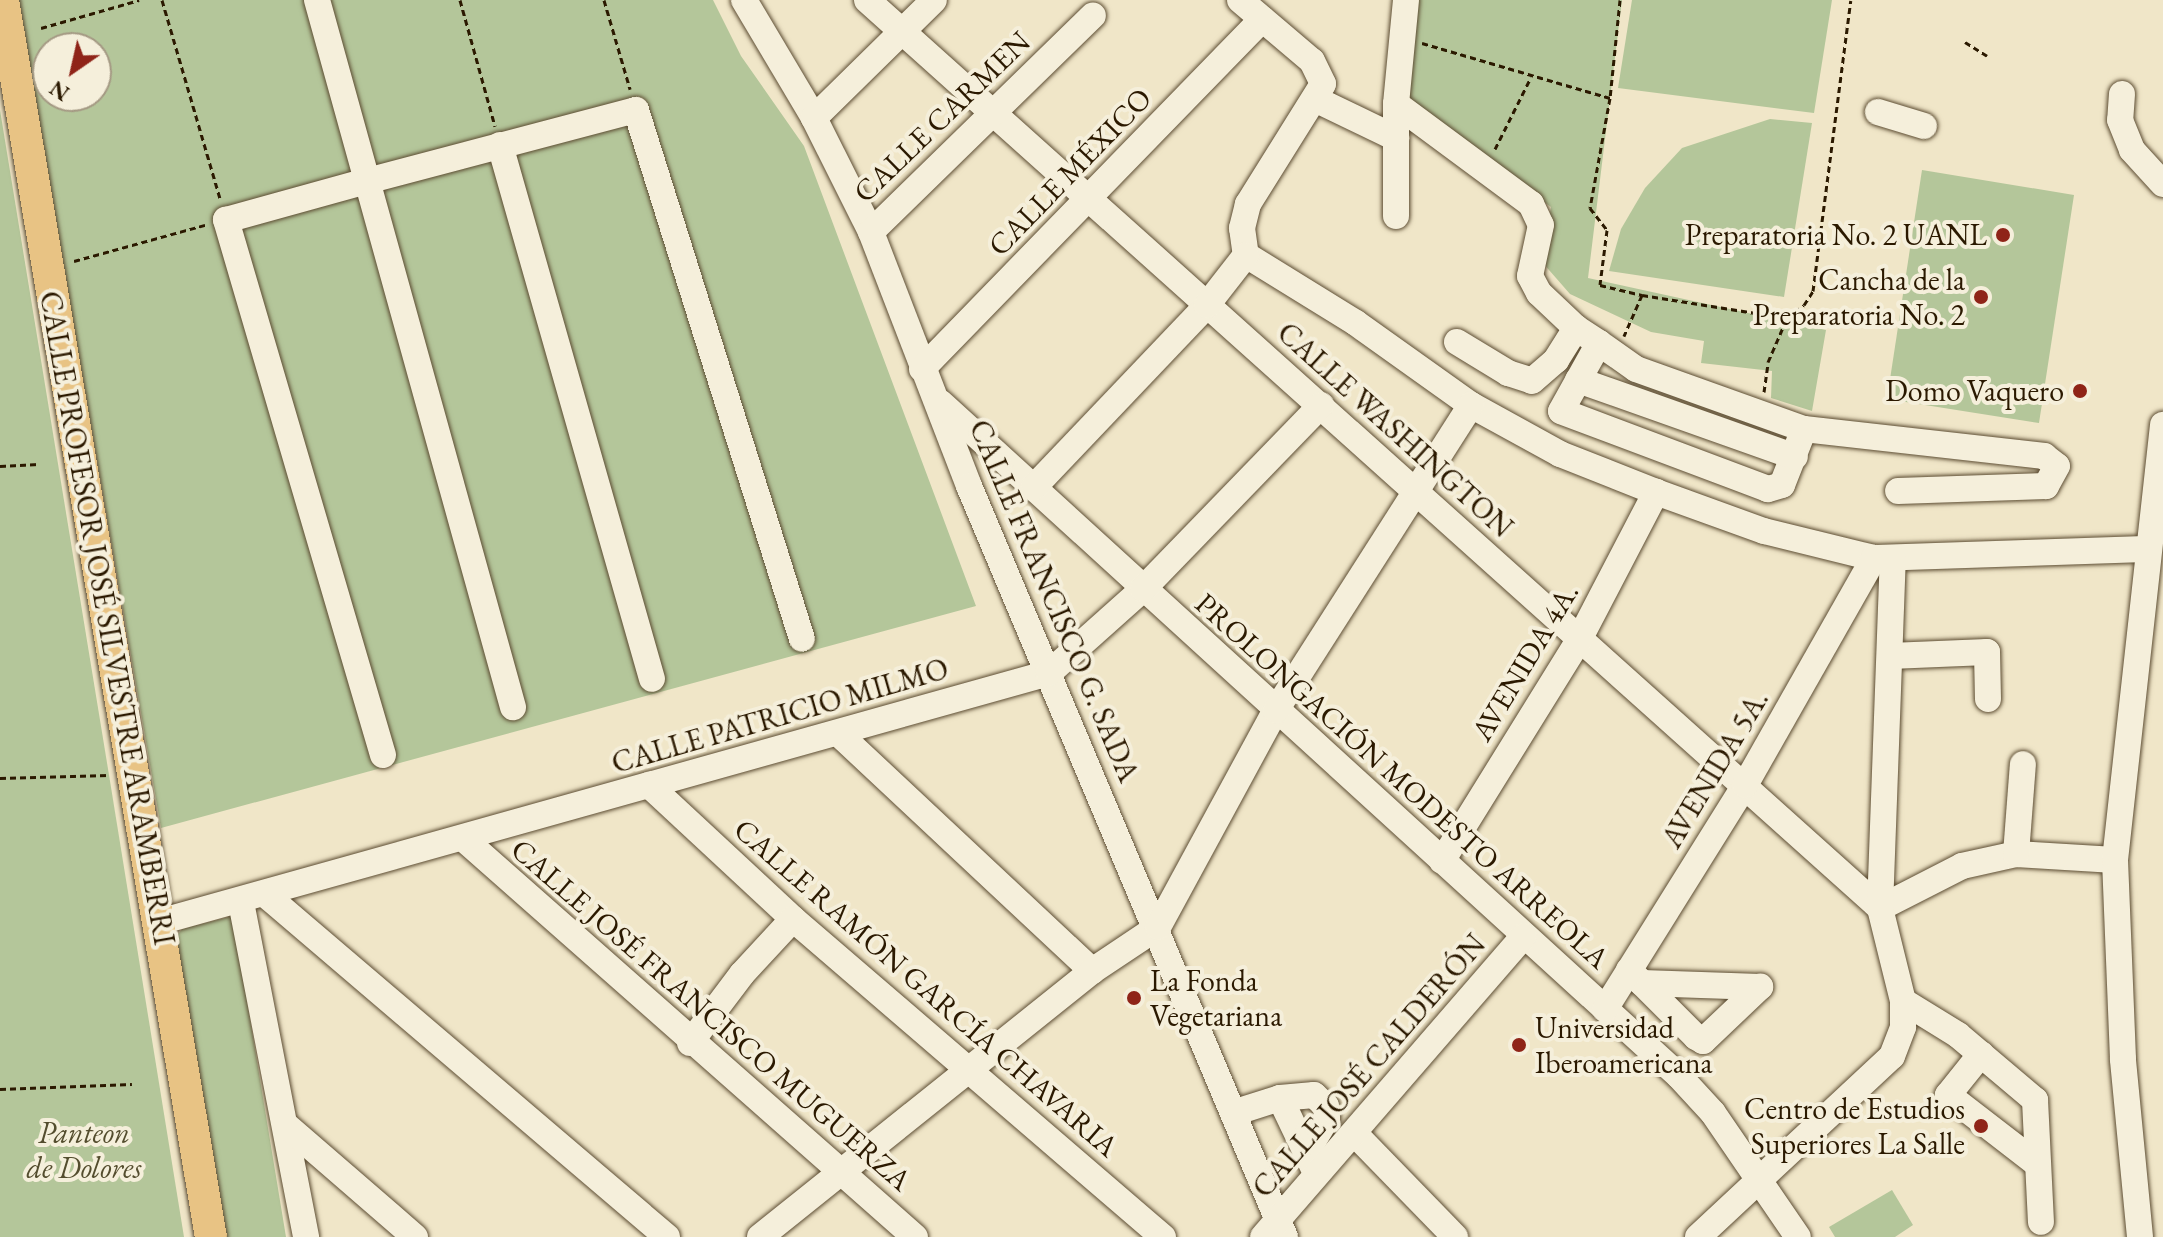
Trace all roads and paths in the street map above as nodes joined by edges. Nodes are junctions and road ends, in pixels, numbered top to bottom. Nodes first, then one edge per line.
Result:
1 (3, 0) edge
2 (139, 0) edge
3 (162, 0) edge
4 (317, 0) edge
5 (460, 0) edge
6 (604, 0) edge
7 (744, 0) edge
8 (867, 0) edge
9 (934, 0) edge
10 (1240, 0) edge
11 (1406, 0) edge
12 (1620, 0) edge
13 (1851, 0) edge
14 (1093, 15) dead end
15 (1262, 19) junction
16 (41, 28) dead end
17 (903, 32) junction
18 (1401, 36) junction
19 (1965, 42) dead end
20 (1987, 56) dead end
21 (1531, 77) junction
22 (2122, 94) dead end
23 (1610, 98) junction
24 (1317, 100) junction
25 (1396, 104) junction
26 (636, 110) junction
27 (1878, 112) dead end
28 (995, 116) junction
29 (814, 118) junction
30 (1924, 126) dead end
31 (1396, 138) junction
32 (500, 145) junction
33 (1485, 169) junction
34 (367, 181) junction
35 (2163, 184) edge
36 (1087, 202) junction
37 (1396, 216) dead end
38 (226, 220) junction
39 (871, 232) junction
40 (1246, 255) junction
41 (74, 261) dead end
42 (1642, 295) junction
43 (1207, 305) junction
44 (1787, 318) junction
45 (1576, 328) junction
46 (1457, 342) dead end
47 (1607, 349) junction
48 (922, 369) junction
49 (1578, 380) junction
50 (935, 398) junction
51 (1321, 405) junction
52 (1471, 405) junction
53 (1761, 412) junction
54 (2163, 425) edge
55 (1804, 429) junction
56 (1947, 447) junction
57 (1795, 457) junction
58 (39, 464) dead end
59 (0, 466) edge
60 (1033, 488) junction
61 (1946, 489) junction
62 (1898, 491) dead end
63 (1414, 492) junction
64 (1656, 492) junction
65 (2147, 549) junction
66 (1883, 558) junction
67 (1143, 589) junction
68 (1580, 638) junction
69 (802, 639) dead end
70 (1890, 656) junction
71 (1049, 673) junction
72 (652, 679) dead end
73 (1988, 699) dead end
74 (513, 707) dead end
75 (1276, 710) junction
76 (839, 734) junction
77 (383, 755) dead end
78 (2023, 764) dead end
79 (109, 775) dead end
80 (0, 778) edge
81 (649, 785) junction
82 (1745, 785) junction
83 (465, 840) junction
84 (2016, 854) junction
85 (2115, 860) junction
86 (1442, 861) junction
87 (1132, 871) junction
88 (1180, 886) junction
89 (253, 898) junction
90 (1880, 908) junction
91 (793, 919) junction
92 (159, 922) junction
93 (1158, 927) junction
94 (1524, 936) junction
95 (1092, 971) junction
96 (1903, 1001) junction
97 (1605, 1009) junction
98 (690, 1043) junction
99 (1981, 1054) junction
100 (969, 1071) junction
101 (132, 1084) dead end
102 (0, 1089) edge
103 (1280, 1098) junction
104 (1233, 1113) junction
105 (288, 1127) junction
106 (1354, 1133) junction
107 (2036, 1163) junction
108 (1312, 1164) junction
109 (843, 1175) junction
110 (1761, 1179) junction
111 (2041, 1222) dead end
112 (1275, 1231) edge
113 (211, 1237) edge
114 (306, 1237) edge
115 (415, 1237) edge
116 (667, 1237) edge
117 (760, 1237) edge
118 (915, 1237) edge
119 (1163, 1237) edge
120 (1455, 1237) edge
121 (1698, 1237) edge
122 (1798, 1237) edge
123 (2140, 1237) edge

1 - 92 main road, CALLE PROFESOR JOSÉ SILVESTRE ARAMBERRI
2 - 16 path
3 - 38 path
4 - 34 street
5 - 32 path
6 - 26 path
7 - 29 street, CALLE FRANCISCO G. SADA
8 - 17 street, CALLE WASHINGTON
9 - 17 street
10 - 15 street
11 - 18 street
12 - 23 path
13 - 44 path
14 - 28 street, CALLE CARMEN
15 - 24 street
15 - 36 street, CALLE MÉXICO
17 - 28 street, CALLE WASHINGTON
17 - 29 street
18 - 21 path
18 - 25 street
19 - 20 path
21 - 23 path
21 - 33 path
22 - 35 street
23 - 42 path
24 - 31 street
24 - 40 street
25 - 31 street
25 - 33 street
26 - 32 street
26 - 69 street
27 - 30 street
28 - 36 street, CALLE WASHINGTON
28 - 39 street, CALLE CARMEN
29 - 39 street, CALLE FRANCISCO G. SADA
31 - 37 street
32 - 34 street
32 - 72 street
33 - 45 street
34 - 38 street
34 - 74 street
36 - 43 street, CALLE WASHINGTON
36 - 48 street, CALLE MÉXICO
38 - 41 path
38 - 77 street
39 - 48 street, CALLE FRANCISCO G. SADA
40 - 43 street
40 - 52 street
42 - 44 path
42 - 47 path
43 - 51 street, CALLE WASHINGTON
43 - 60 street
44 - 53 path
45 - 46 street
45 - 47 street
47 - 49 street
47 - 53 street
48 - 50 street, CALLE FRANCISCO G. SADA
49 - 57 street
49 - 57 street
50 - 60 street, PROLONGACIÓN MODESTO ARREOLA
50 - 71 street, CALLE FRANCISCO G. SADA
51 - 63 street, CALLE WASHINGTON
51 - 67 street, CALLE PATRICIO MILMO
52 - 63 street
52 - 64 street
53 - 55 street
54 - 65 street
55 - 56 street
55 - 57 street
56 - 61 street
56 - 61 street
58 - 59 path
60 - 67 street, PROLONGACIÓN MODESTO ARREOLA
61 - 62 street
63 - 68 street, CALLE WASHINGTON
63 - 75 street
64 - 66 street
64 - 68 street, AVENIDA 4A.
65 - 66 street
65 - 85 street
66 - 70 street
66 - 82 street, AVENIDA 5A.
67 - 71 street, CALLE PATRICIO MILMO
67 - 75 street, PROLONGACIÓN MODESTO ARREOLA
68 - 82 street, CALLE WASHINGTON
68 - 86 street, AVENIDA 4A.
70 - 73 street
70 - 90 street
71 - 76 street, CALLE PATRICIO MILMO
71 - 87 street, CALLE FRANCISCO G. SADA
75 - 86 street, PROLONGACIÓN MODESTO ARREOLA
75 - 88 street
76 - 81 street, CALLE PATRICIO MILMO
76 - 95 street
78 - 84 street
79 - 80 path
81 - 83 street, CALLE PATRICIO MILMO
81 - 91 street, CALLE RAMÓN GARCÍA CHAVARIA
82 - 90 street, CALLE WASHINGTON
82 - 97 street, AVENIDA 5A.
83 - 89 street, CALLE PATRICIO MILMO
83 - 98 street, CALLE JOSÉ FRANCISCO MUGUERZA
84 - 85 street
84 - 90 street
85 - 123 street
86 - 94 street, PROLONGACIÓN MODESTO ARREOLA
87 - 88 street
87 - 93 street, CALLE FRANCISCO G. SADA
88 - 93 street
89 - 92 street, CALLE PATRICIO MILMO
89 - 105 street
89 - 116 street
90 - 96 street
91 - 98 street
91 - 100 street, CALLE RAMÓN GARCÍA CHAVARIA
92 - 113 main road, CALLE PROFESOR JOSÉ SILVESTRE ARAMBERRI
93 - 95 street
93 - 104 street, CALLE FRANCISCO G. SADA
94 - 97 street, PROLONGACIÓN MODESTO ARREOLA
94 - 106 street, CALLE JOSÉ CALDERÓN
95 - 100 street
96 - 99 street
96 - 110 street
97 - 110 street, PROLONGACIÓN MODESTO ARREOLA
98 - 109 street, CALLE JOSÉ FRANCISCO MUGUERZA
99 - 107 street
99 - 107 street
100 - 109 street
100 - 119 street, CALLE RAMÓN GARCÍA CHAVARIA
101 - 102 path
103 - 104 street
103 - 108 street
103 - 108 street
104 - 112 street, CALLE FRANCISCO G. SADA
105 - 114 street
105 - 115 street
106 - 108 street, CALLE JOSÉ CALDERÓN
106 - 120 street
107 - 111 street
108 - 112 street, CALLE JOSÉ CALDERÓN
109 - 117 street
109 - 118 street, CALLE JOSÉ FRANCISCO MUGUERZA
110 - 121 street
110 - 122 street, PROLONGACIÓN MODESTO ARREOLA

